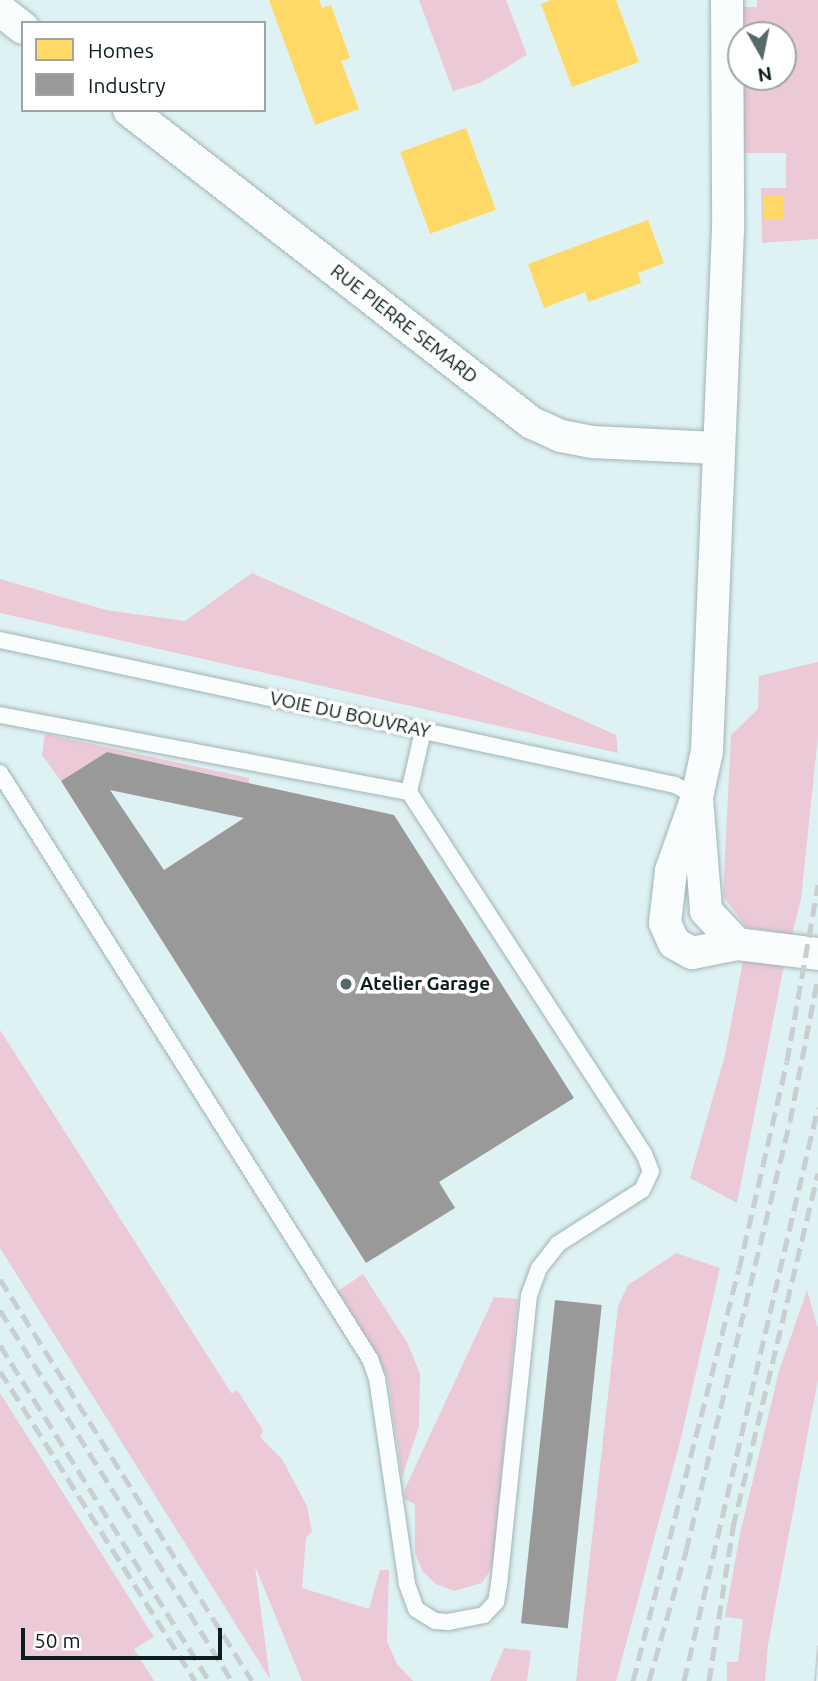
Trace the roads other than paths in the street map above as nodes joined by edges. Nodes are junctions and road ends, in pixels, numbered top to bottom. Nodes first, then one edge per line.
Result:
1 (727, 0) edge
2 (0, 10) edge
3 (21, 26) edge
4 (132, 112) edge
5 (716, 447) junction
6 (0, 640) edge
7 (0, 715) edge
8 (423, 731) junction
9 (0, 773) edge
10 (409, 792) junction
11 (697, 797) junction
12 (737, 944) junction
13 (818, 954) edge

1 - 5 street
2 - 3 street
4 - 5 street, RUE PIERRE SEMARD
5 - 11 street
6 - 8 lane, VOIE DU BOUVRAY
7 - 10 lane
8 - 10 lane
8 - 11 lane, VOIE DU BOUVRAY
9 - 10 lane
11 - 12 street
11 - 12 street
12 - 13 street

